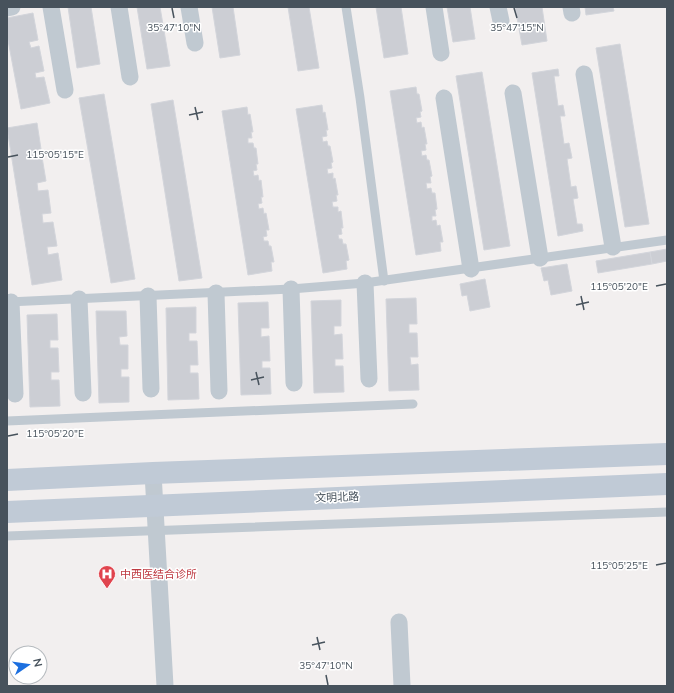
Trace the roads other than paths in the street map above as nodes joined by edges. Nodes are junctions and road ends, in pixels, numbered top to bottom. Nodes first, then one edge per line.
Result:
1 (12, 7) edge
2 (51, 7) edge
3 (119, 7) edge
4 (189, 7) edge
5 (346, 7) edge
6 (434, 7) edge
7 (7, 8) edge
8 (195, 43) dead end
9 (441, 53) dead end
10 (584, 74) dead end
11 (130, 77) dead end
12 (65, 90) dead end
13 (513, 93) dead end
14 (444, 98) dead end
15 (667, 240) edge
16 (613, 247) junction
17 (540, 258) junction
18 (471, 269) junction
19 (384, 281) junction
20 (365, 283) junction
21 (291, 289) junction
22 (216, 293) junction
23 (148, 296) junction
24 (80, 299) junction
25 (9, 302) edge
26 (369, 379) dead end
27 (294, 383) dead end
28 (151, 389) dead end
29 (219, 391) dead end
30 (84, 393) dead end
31 (15, 394) dead end
32 (413, 404) dead end
33 (7, 421) edge
34 (667, 454) edge
35 (153, 473) junction
36 (7, 480) edge
37 (667, 484) edge
38 (155, 505) junction
39 (7, 512) edge
40 (667, 512) edge
41 (157, 530) junction
42 (7, 536) edge
43 (399, 622) dead end
44 (165, 686) edge
45 (402, 686) edge

1 - 7 street
2 - 12 street
3 - 11 street
4 - 8 street
5 - 19 lane
6 - 9 street
10 - 16 street
13 - 17 street
14 - 18 street
15 - 16 lane
16 - 17 lane
17 - 18 lane
18 - 19 lane
19 - 20 lane
20 - 21 lane
20 - 26 street
21 - 22 lane
21 - 27 street
22 - 23 lane
22 - 29 street
23 - 24 lane
23 - 28 street
24 - 25 lane
24 - 30 street
25 - 31 street
32 - 33 lane
34 - 35 street
35 - 36 street
35 - 38 street
37 - 38 street, 文明北路
38 - 39 street, 文明北路
38 - 41 street
40 - 41 lane
41 - 42 lane
41 - 44 street
43 - 45 street

